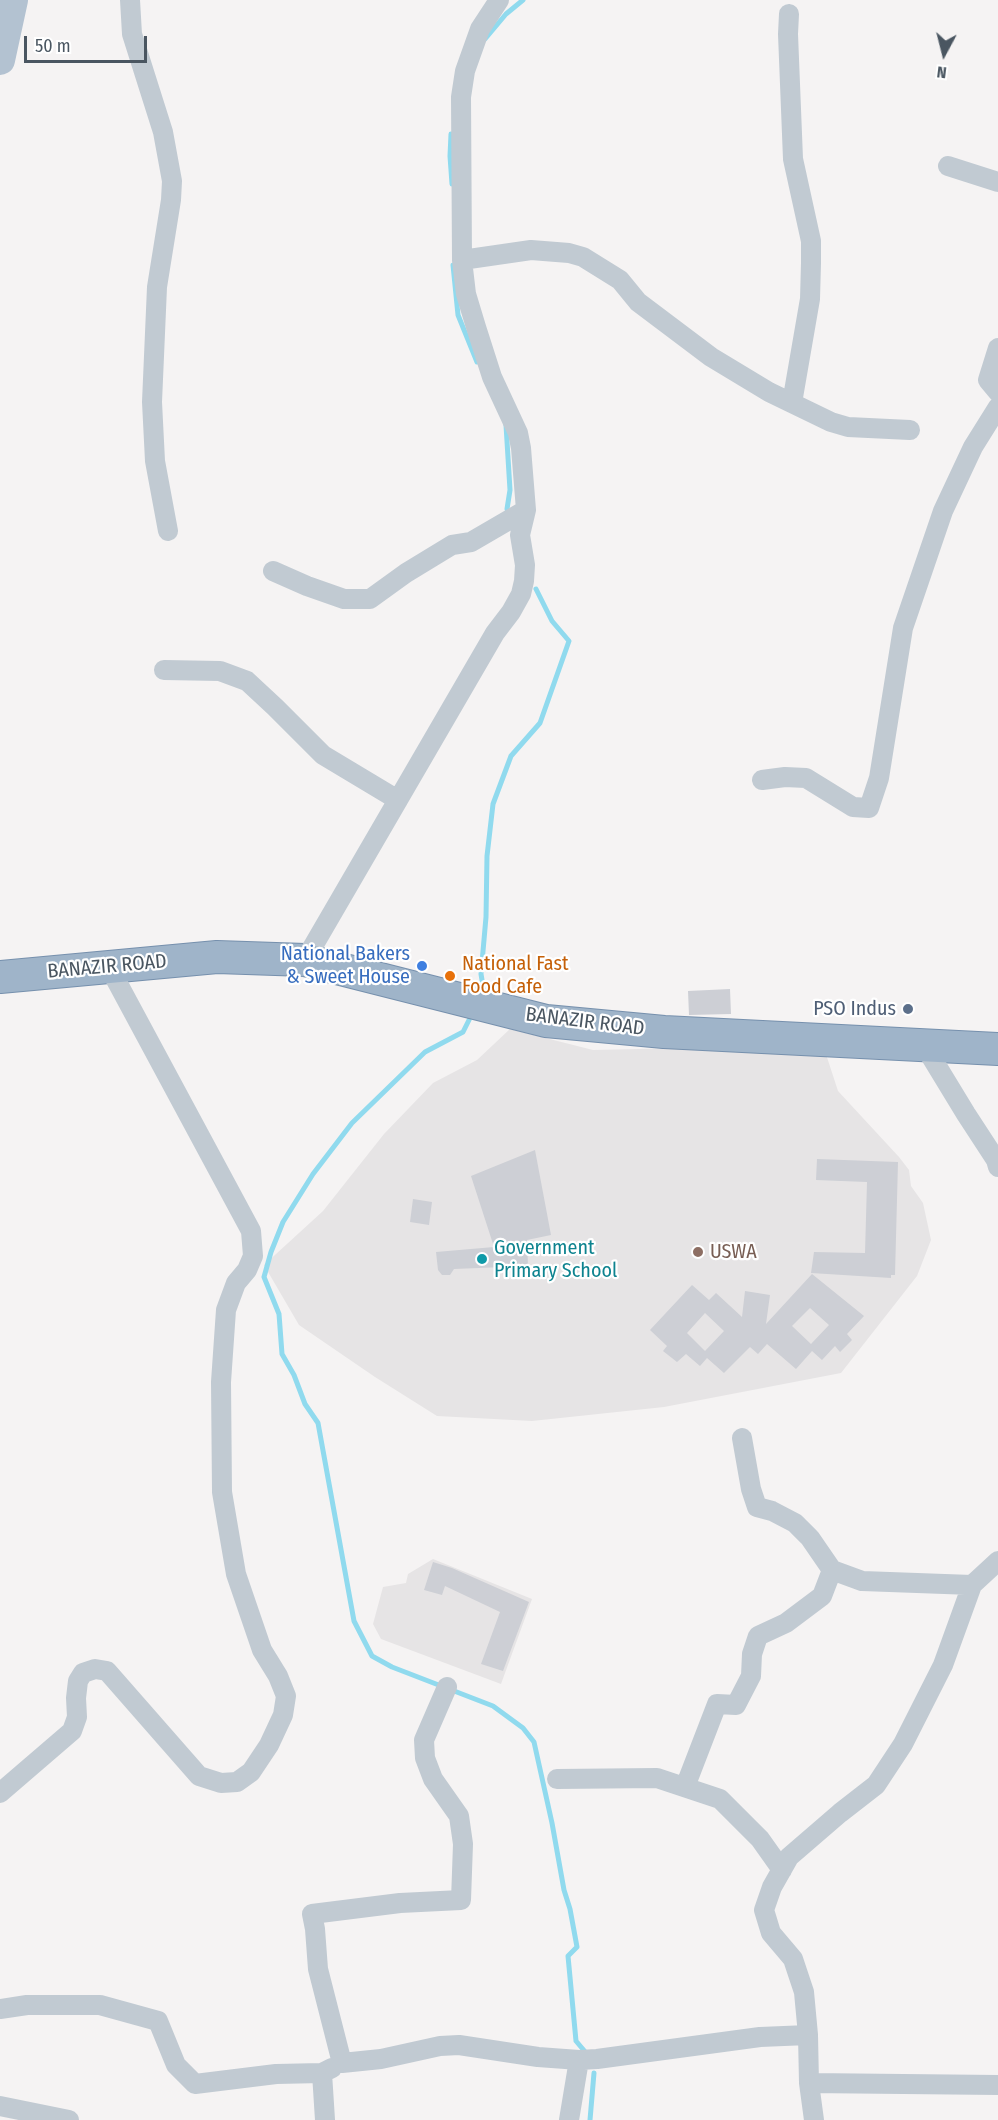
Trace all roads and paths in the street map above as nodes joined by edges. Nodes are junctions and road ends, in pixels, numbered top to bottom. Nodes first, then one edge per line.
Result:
1 (13, 0) edge
2 (130, 0) edge
3 (499, 0) edge
4 (789, 14) dead end
5 (0, 60) edge
6 (948, 166) dead end
7 (998, 182) edge
8 (462, 260) junction
9 (998, 348) edge
10 (998, 393) edge
11 (792, 403) junction
12 (998, 407) edge
13 (910, 430) dead end
14 (526, 510) junction
15 (168, 531) dead end
16 (273, 571) dead end
17 (164, 670) dead end
18 (762, 780) dead end
19 (398, 800) junction
20 (304, 960) junction
21 (109, 966) junction
22 (0, 977) edge
23 (924, 1045) junction
24 (998, 1048) edge
25 (998, 1167) edge
26 (742, 1438) dead end
27 (998, 1561) edge
28 (832, 1570) junction
29 (972, 1585) junction
30 (447, 1687) dead end
31 (557, 1779) dead end
32 (685, 1787) junction
33 (0, 1793) edge
34 (782, 1870) junction
35 (0, 2009) edge
36 (808, 2035) junction
37 (579, 2060) junction
38 (342, 2063) junction
39 (322, 2073) junction
40 (809, 2083) junction
41 (998, 2085) edge
42 (0, 2106) edge
43 (69, 2120) edge
44 (325, 2120) edge
45 (569, 2120) edge
46 (814, 2120) edge

1 - 5 main road
2 - 15 street
3 - 8 street
4 - 11 street
6 - 7 street
8 - 11 street
8 - 14 street
9 - 10 street
11 - 13 street
12 - 18 street
14 - 16 street
14 - 19 street
17 - 19 street
19 - 20 street
20 - 21 highway, BANAZIR ROAD
20 - 23 highway, BANAZIR ROAD
21 - 22 highway, BANAZIR ROAD
21 - 33 street
23 - 24 highway, BANAZIR ROAD
23 - 25 street
26 - 28 street
27 - 29 street
28 - 29 street
28 - 32 street
29 - 34 street
30 - 38 street
31 - 32 street
32 - 34 street
34 - 36 street
35 - 39 street
36 - 37 street
36 - 40 street
37 - 38 street
37 - 45 street
38 - 39 street
39 - 44 street
40 - 41 street
40 - 46 street
42 - 43 street

